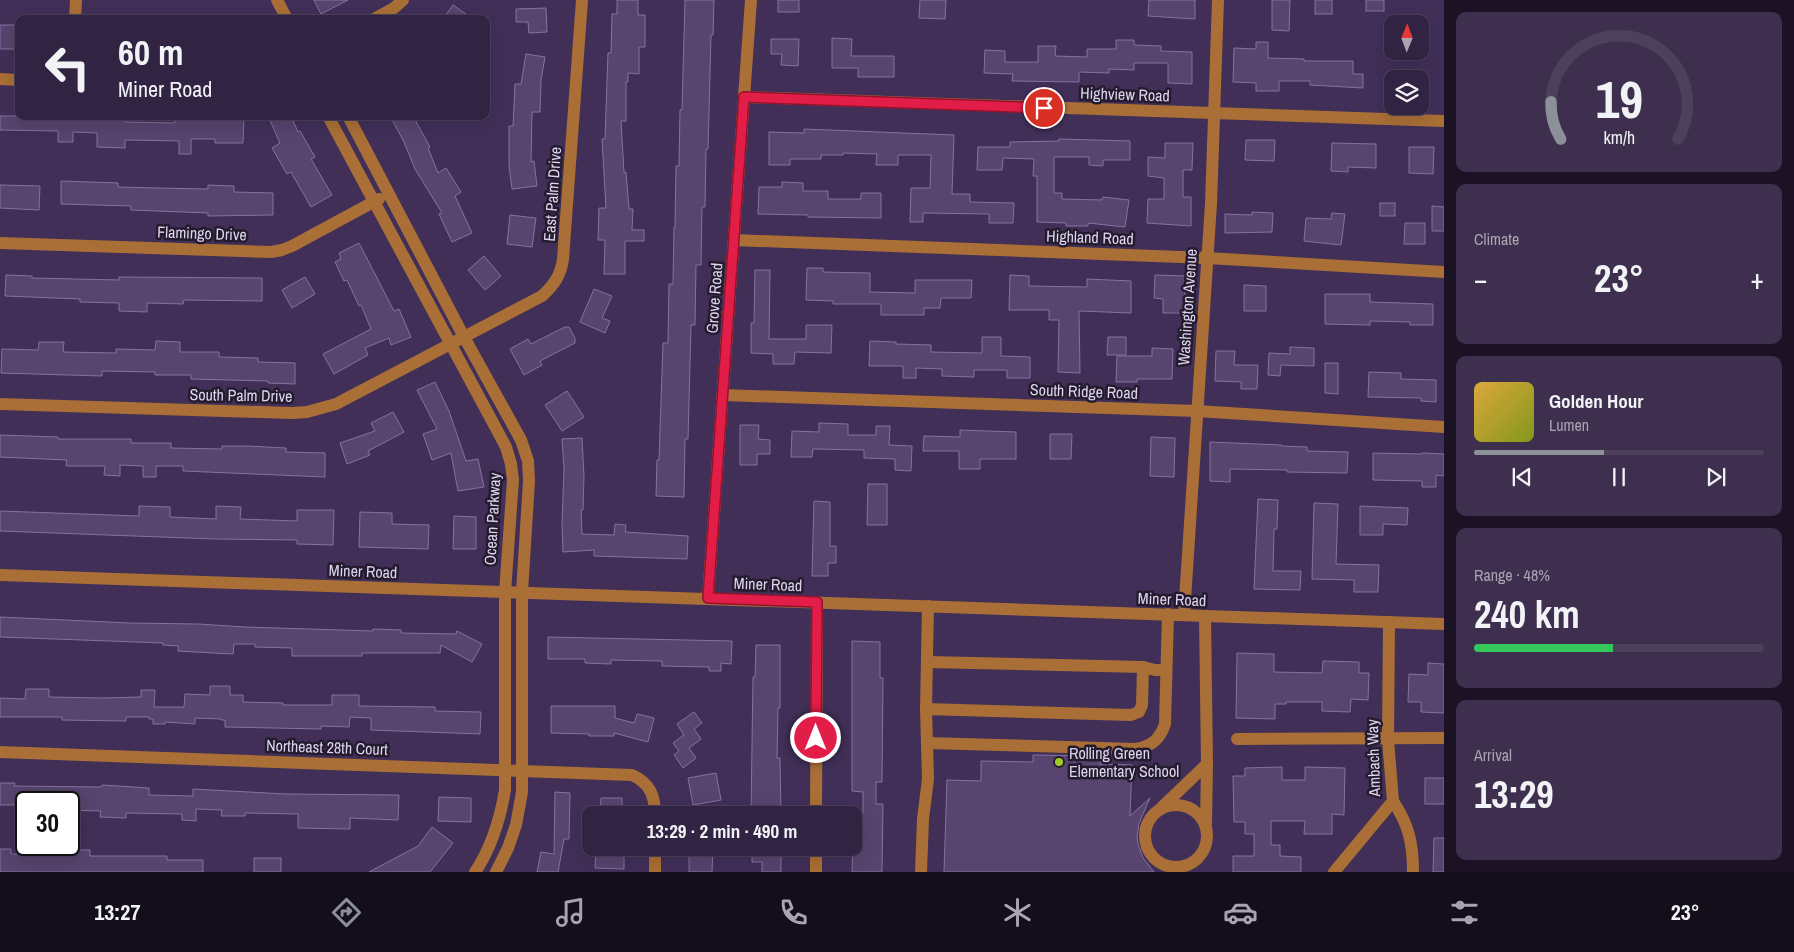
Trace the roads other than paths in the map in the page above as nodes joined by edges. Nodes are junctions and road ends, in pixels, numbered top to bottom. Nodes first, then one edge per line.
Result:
1 (76, 0) edge
2 (277, 0) edge
3 (403, 0) edge
4 (582, 0) edge
5 (751, 0) edge
6 (1218, 0) edge
7 (75, 15) edge
8 (285, 15) edge
9 (381, 15) edge
10 (0, 79) edge
11 (15, 80) edge
12 (744, 97) junction
13 (1214, 114) junction
14 (330, 120) edge
15 (350, 120) edge
16 (1444, 121) edge
17 (389, 193) junction
18 (374, 202) junction
19 (734, 240) junction
20 (0, 243) edge
21 (1207, 258) junction
22 (1444, 272) edge
23 (464, 337) junction
24 (450, 344) junction
25 (722, 395) junction
26 (0, 404) edge
27 (1197, 411) junction
28 (1444, 427) edge
29 (0, 575) edge
30 (505, 592) junction
31 (522, 592) junction
32 (708, 598) junction
33 (817, 602) junction
34 (928, 606) junction
35 (1168, 614) junction
36 (1184, 615) junction
37 (1205, 616) junction
38 (1389, 622) junction
39 (1444, 624) edge
40 (927, 662) junction
41 (1143, 667) junction
42 (1166, 670) junction
43 (926, 710) junction
44 (1444, 738) edge
45 (1237, 739) dead end
46 (1388, 740) junction
47 (927, 743) junction
48 (0, 752) edge
49 (1207, 764) junction
50 (506, 769) junction
51 (523, 770) junction
52 (1393, 801) junction
53 (654, 806) edge
54 (816, 806) edge
55 (1160, 810) junction
56 (1206, 824) junction
57 (655, 856) edge
58 (816, 856) edge
59 (475, 872) edge
60 (496, 872) edge
61 (655, 872) edge
62 (816, 872) edge
63 (921, 872) edge
64 (1334, 872) edge
65 (1413, 872) edge

1 - 7 street
2 - 8 street
3 - 9 street
4 - 23 street, East Palm Drive
5 - 12 street, Grove Road
6 - 13 street, Washington Avenue
10 - 11 street
12 - 13 street, Highview Road
12 - 19 street, Grove Road
13 - 16 street, Highview Road
13 - 21 street, Washington Avenue
14 - 18 street, Ocean Parkway
15 - 17 street
17 - 18 street, Flamingo Drive
17 - 23 street
18 - 20 street, Flamingo Drive
18 - 24 street, Ocean Parkway
19 - 21 street, Highland Road
19 - 25 street, Grove Road
21 - 22 street, Highland Road
21 - 27 street, Washington Avenue
23 - 24 street, South Palm Drive
23 - 31 street
24 - 26 street, South Palm Drive
24 - 30 street, Ocean Parkway
25 - 27 street, South Ridge Road
25 - 32 street, Grove Road
27 - 28 street, South Ridge Road
27 - 36 street, Washington Avenue
29 - 30 street, Miner Road
30 - 31 street, Miner Road
30 - 50 street, Ocean Parkway
31 - 32 street, Miner Road
31 - 51 street
32 - 33 street, Miner Road
33 - 34 street, Miner Road
33 - 54 street
34 - 35 street, Miner Road
34 - 40 street
35 - 36 street, Miner Road
35 - 42 street
36 - 37 street, Miner Road
37 - 38 street, Miner Road
37 - 49 street
38 - 39 street, Miner Road
38 - 46 street, Ambach Way
40 - 41 street
40 - 43 street
41 - 42 street
41 - 43 street
42 - 47 street
43 - 47 street
44 - 46 street
45 - 46 street
46 - 52 street, Ambach Way
47 - 63 street
48 - 50 street, Northeast 28th Court
49 - 55 street
49 - 56 street
50 - 51 street, Northeast 28th Court
50 - 59 street, Ocean Parkway
51 - 53 street, Northeast 28th Court
51 - 60 street
52 - 64 street, Ambach Way
52 - 65 street
55 - 56 street
55 - 56 street
57 - 61 street
58 - 62 street

